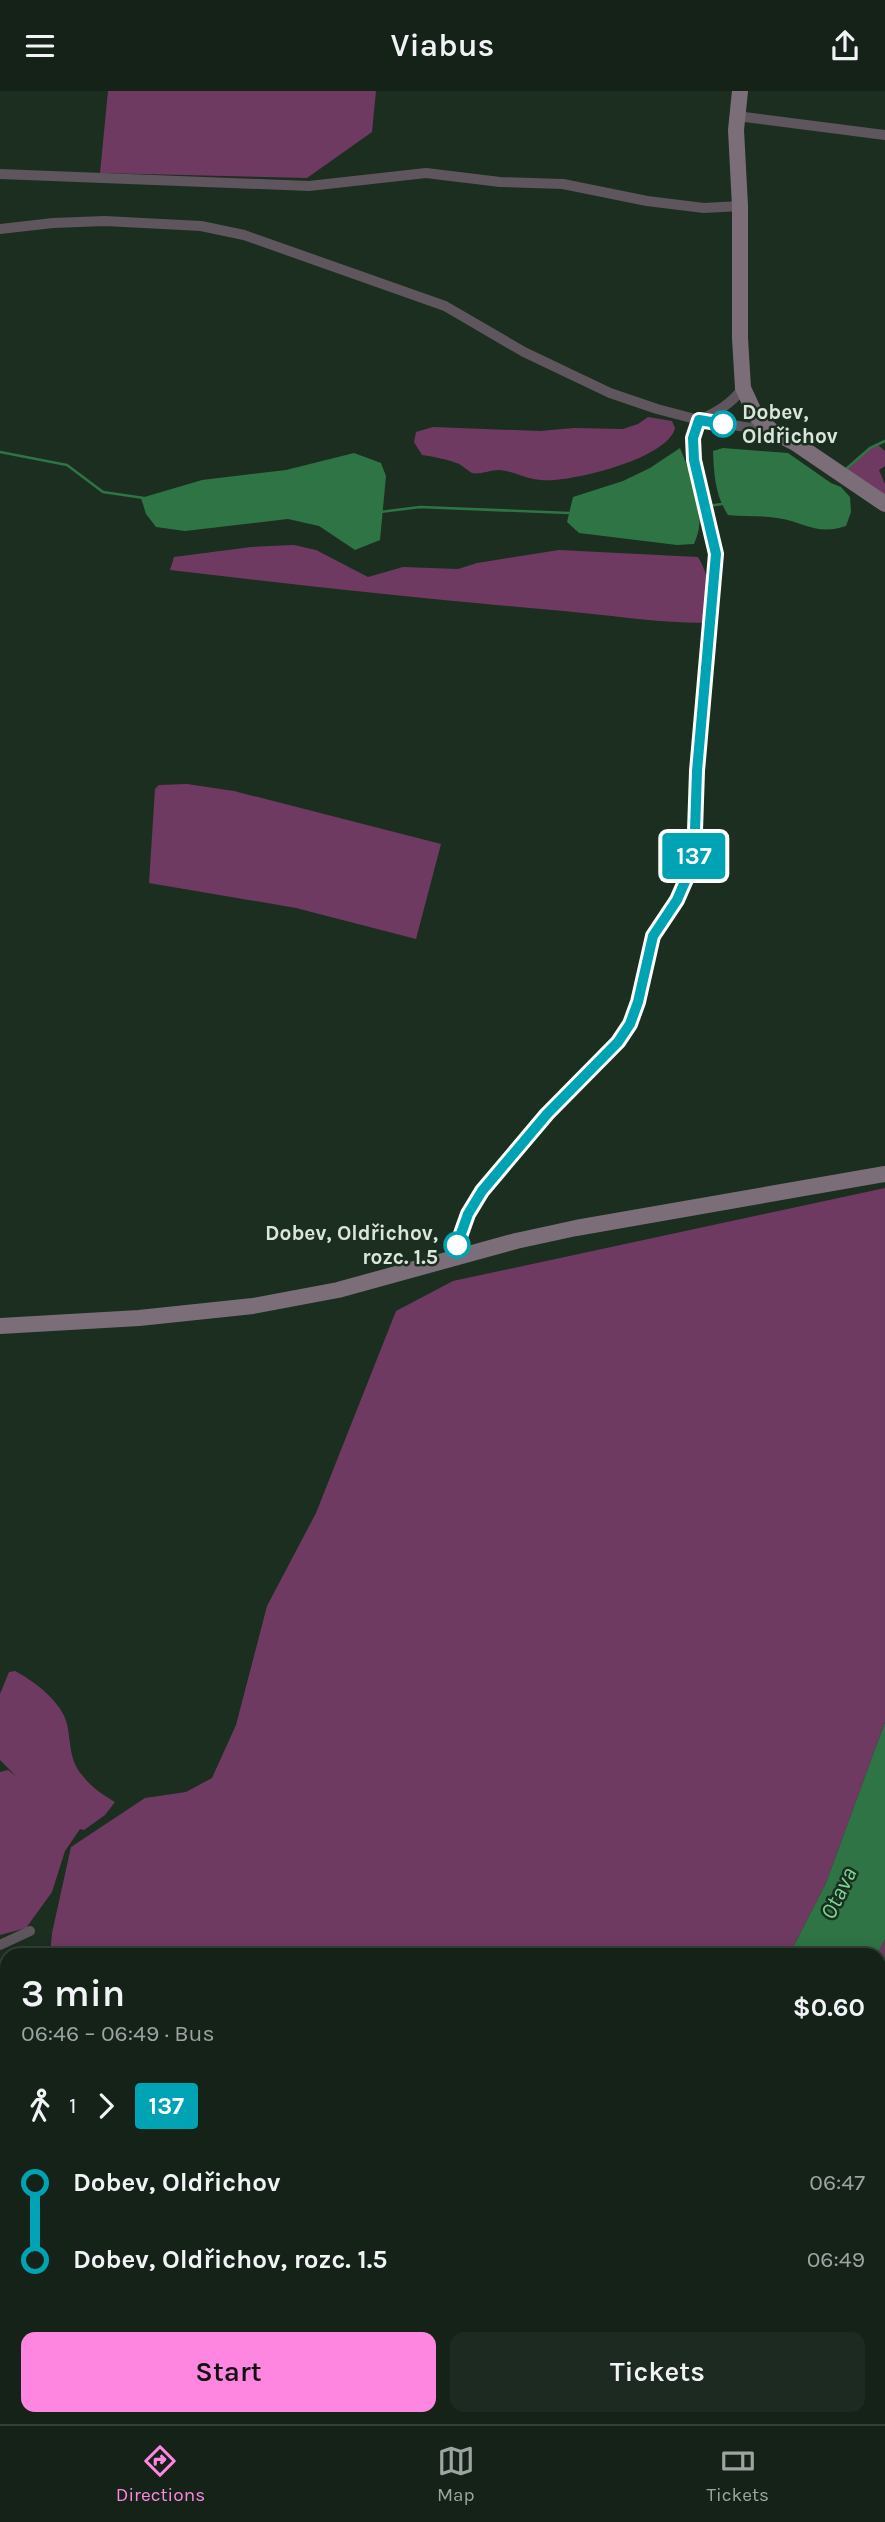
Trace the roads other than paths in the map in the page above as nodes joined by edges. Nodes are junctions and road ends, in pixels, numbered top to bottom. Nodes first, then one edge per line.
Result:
1 (740, 91) edge
2 (737, 116) junction
3 (885, 135) edge
4 (0, 174) edge
5 (740, 206) junction
6 (0, 229) edge
7 (743, 388) junction
8 (699, 420) junction
9 (772, 431) junction
10 (885, 504) edge
11 (885, 1174) edge
12 (458, 1257) junction
13 (0, 1326) edge
14 (30, 1931) dead end
15 (0, 1945) edge

1 - 2 main road
2 - 3 street
2 - 5 main road
4 - 5 street
5 - 7 main road
6 - 8 street
7 - 8 street
7 - 9 main road
8 - 9 street
8 - 12 street
9 - 10 main road
11 - 12 main road
12 - 13 main road
14 - 15 street

